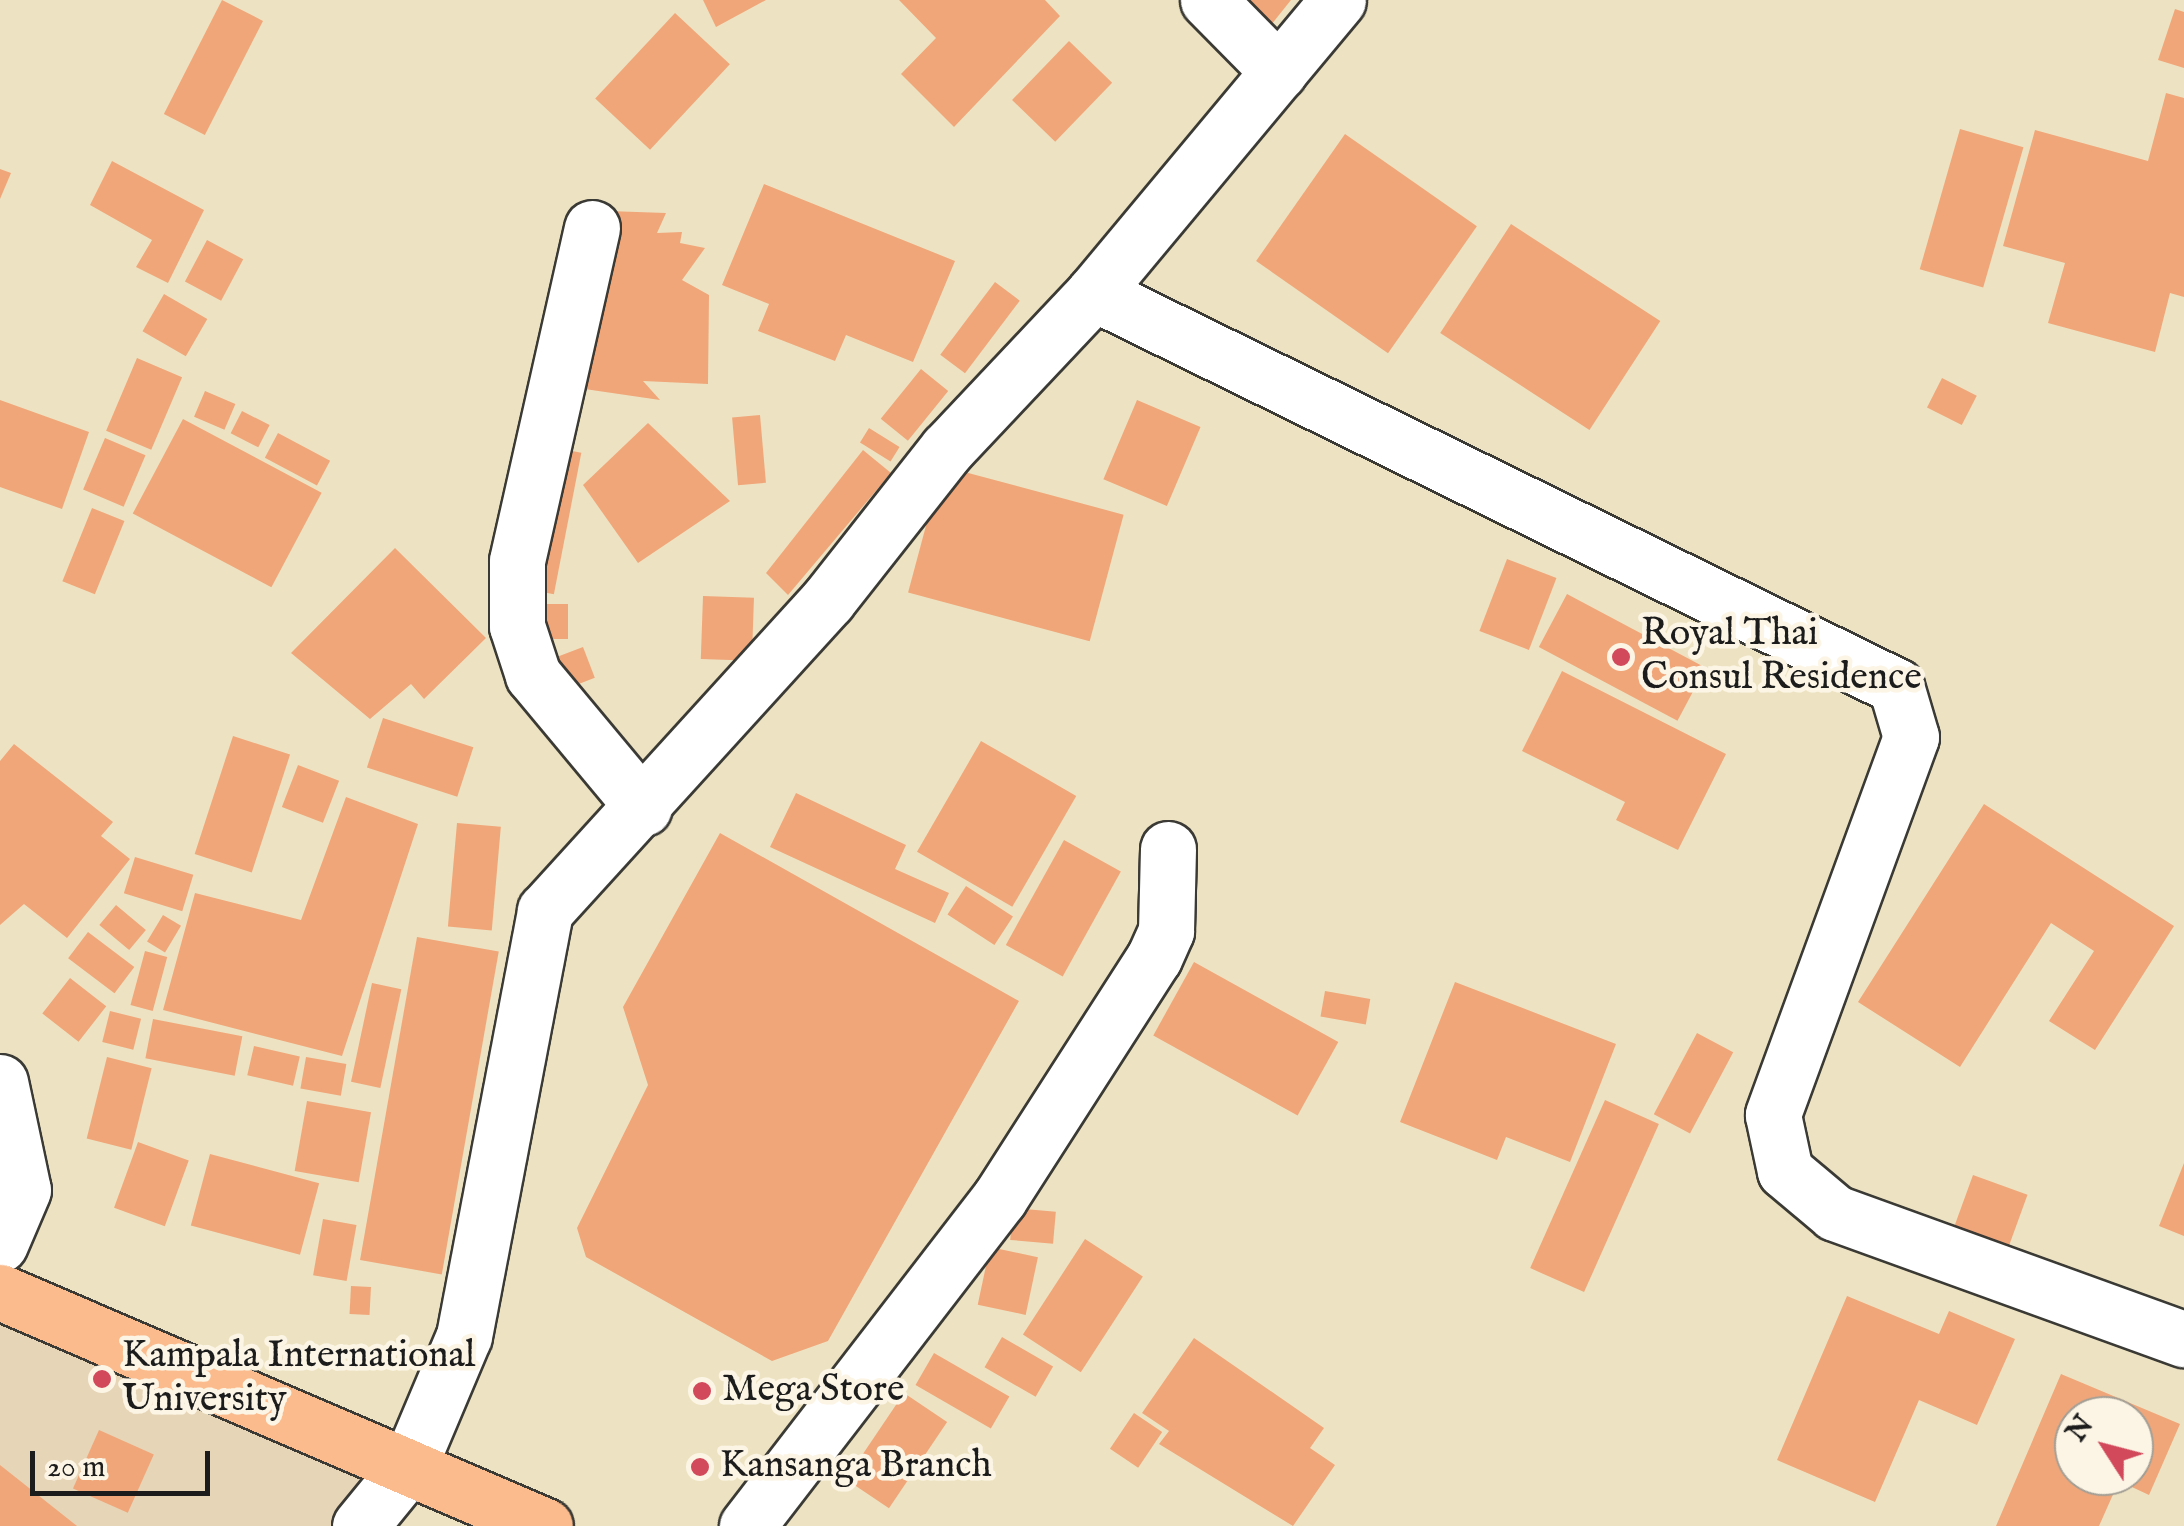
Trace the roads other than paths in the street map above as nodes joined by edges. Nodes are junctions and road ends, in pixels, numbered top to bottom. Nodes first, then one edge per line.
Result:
1 (1208, 0) edge
2 (1338, 0) edge
3 (1280, 72) junction
4 (592, 228) dead end
5 (1094, 293) junction
6 (644, 808) junction
7 (1168, 849) dead end
8 (0, 1082) edge
9 (0, 1244) edge
10 (0, 1292) edge
11 (2184, 1339) edge
12 (409, 1466) junction
13 (360, 1526) edge
14 (545, 1526) edge
15 (746, 1526) edge

1 - 3 street
2 - 3 street
3 - 5 street
4 - 6 street
5 - 6 street
5 - 11 street
6 - 12 street
7 - 15 street
8 - 9 street
10 - 12 main road
12 - 13 street
12 - 14 main road

